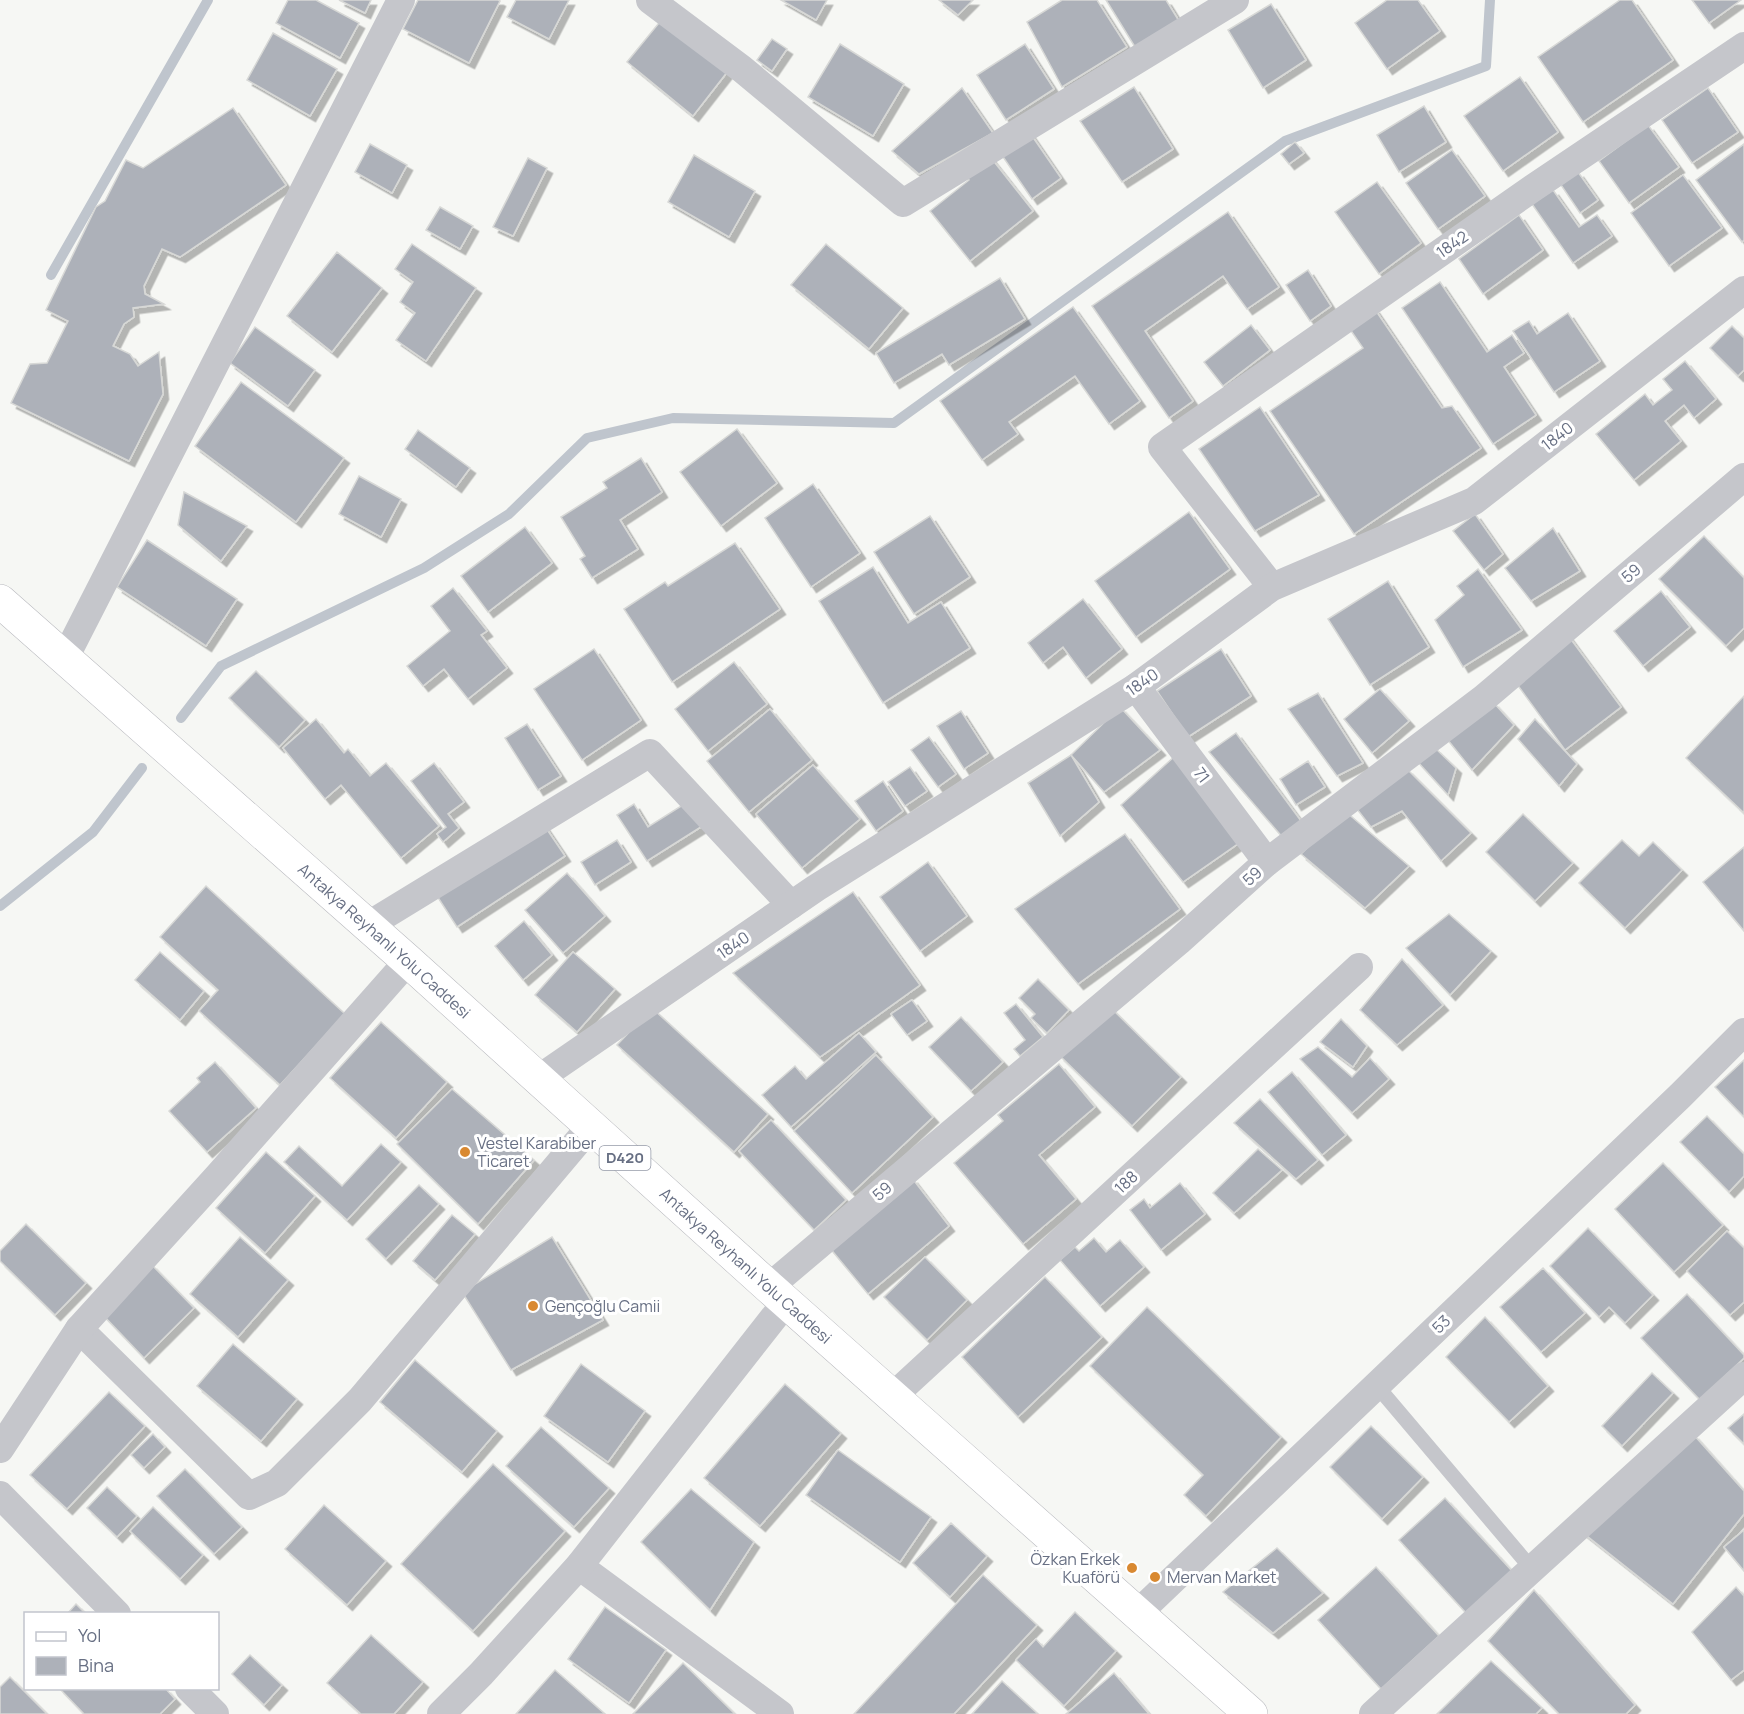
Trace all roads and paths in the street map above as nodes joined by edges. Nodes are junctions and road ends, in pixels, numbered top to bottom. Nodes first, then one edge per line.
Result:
1 (401, 0) edge
2 (650, 0) edge
3 (1235, 0) edge
4 (1744, 46) edge
5 (1744, 290) edge
6 (1744, 477) edge
7 (1272, 587) junction
8 (5, 614) edge
9 (65, 658) junction
10 (1136, 687) junction
11 (1267, 862) junction
12 (791, 905) junction
13 (367, 926) junction
14 (408, 961) junction
15 (1359, 967) dead end
16 (1744, 1032) edge
17 (538, 1079) junction
18 (590, 1127) junction
19 (778, 1294) junction
20 (79, 1329) junction
21 (1744, 1376) edge
22 (1377, 1386) junction
23 (892, 1396) junction
24 (0, 1449) edge
25 (0, 1495) edge
26 (579, 1566) junction
27 (1532, 1569) junction
28 (115, 1612) edge
29 (1137, 1614) junction
30 (190, 1690) edge
31 (215, 1714) edge
32 (441, 1714) edge
33 (780, 1714) edge
34 (1251, 1714) edge
35 (1373, 1714) edge

1 - 9 street
2 - 3 street
4 - 7 street, 1842
5 - 7 street, 1840
6 - 11 street, 59
7 - 10 street, 1840
8 - 9 main road, Antakya Reyhanlı Yolu Caddesi / D420
9 - 13 main road, Antakya Reyhanlı Yolu Caddesi / D420
10 - 11 street, 71
10 - 12 street, 1840
11 - 19 street, 59
12 - 13 street
12 - 17 street, 1840
13 - 14 main road, Antakya Reyhanlı Yolu Caddesi / D420
14 - 17 main road, Antakya Reyhanlı Yolu Caddesi / D420
14 - 20 street
15 - 23 street, 188
16 - 22 street, 53
17 - 18 main road, Antakya Reyhanlı Yolu Caddesi / D420
18 - 19 main road, Antakya Reyhanlı Yolu Caddesi / D420
18 - 20 street
19 - 23 main road, Antakya Reyhanlı Yolu Caddesi / D420
19 - 26 street, 59
20 - 24 street
21 - 27 street
22 - 27 lane
22 - 29 street, 53
23 - 29 main road, Antakya Reyhanlı Yolu Caddesi / D420
25 - 28 street
26 - 32 street, 59
26 - 33 street
27 - 35 street
29 - 34 main road, Antakya Reyhanlı Yolu Caddesi / D420
30 - 31 street

